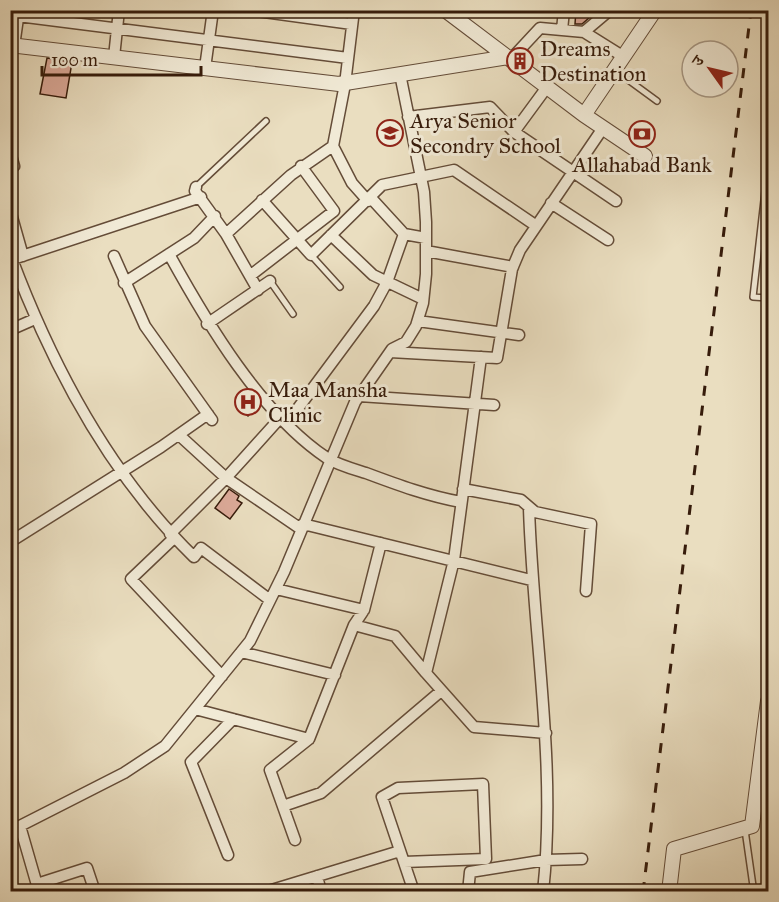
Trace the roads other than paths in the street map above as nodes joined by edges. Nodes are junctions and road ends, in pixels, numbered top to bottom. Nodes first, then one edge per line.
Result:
1 (119, 10) edge
2 (213, 10) edge
3 (249, 10) edge
4 (354, 10) edge
5 (446, 10) edge
6 (564, 10) edge
7 (610, 10) edge
8 (655, 10) edge
9 (18, 13) edge
10 (352, 24) junction
11 (117, 28) junction
12 (562, 30) junction
13 (584, 32) junction
14 (209, 40) junction
15 (12, 45) edge
16 (114, 57) junction
17 (624, 57) junction
18 (348, 58) junction
19 (508, 58) junction
20 (205, 68) junction
21 (615, 70) junction
22 (400, 74) junction
23 (345, 84) junction
24 (548, 87) junction
25 (657, 101) dead end
26 (584, 115) junction
27 (408, 117) junction
28 (266, 121) dead end
29 (603, 128) junction
30 (514, 132) junction
31 (333, 146) junction
32 (10, 152) edge
33 (645, 156) dead end
34 (768, 165) edge
35 (301, 166) junction
36 (10, 168) edge
37 (573, 172) junction
38 (420, 176) junction
39 (199, 192) junction
40 (369, 199) junction
41 (262, 200) junction
42 (616, 201) dead end
43 (552, 203) junction
44 (10, 210) edge
45 (215, 216) junction
46 (535, 225) junction
47 (226, 234) junction
48 (404, 234) junction
49 (331, 235) junction
50 (298, 238) junction
51 (426, 238) junction
52 (608, 240) dead end
53 (426, 251) junction
54 (169, 254) junction
55 (310, 255) junction
56 (114, 256) dead end
57 (15, 258) edge
58 (513, 267) junction
59 (250, 275) junction
60 (270, 281) joint
61 (387, 282) junction
62 (124, 283) junction
63 (340, 286) dead end
64 (258, 290) junction
65 (768, 298) edge
66 (423, 299) junction
67 (293, 314) dead end
68 (35, 319) junction
69 (418, 321) junction
70 (207, 324) junction
71 (10, 330) edge
72 (500, 332) junction
73 (519, 335) dead end
74 (390, 352) junction
75 (481, 357) junction
76 (359, 396) junction
77 (475, 404) junction
78 (494, 405) dead end
79 (284, 420) junction
80 (179, 435) junction
81 (330, 460) junction
82 (122, 472) junction
83 (226, 478) junction
84 (463, 489) junction
85 (462, 502) junction
86 (529, 508) junction
87 (302, 527) junction
88 (172, 536) junction
89 (10, 542) edge
90 (381, 543) junction
91 (454, 560) junction
92 (531, 580) junction
93 (276, 589) junction
94 (586, 591) dead end
95 (270, 600) junction
96 (364, 610) junction
97 (354, 626) junction
98 (241, 652) junction
99 (426, 673) junction
100 (335, 675) junction
101 (222, 676) junction
102 (441, 691) junction
103 (768, 701) edge
104 (195, 709) junction
105 (233, 719) junction
106 (767, 727) edge
107 (546, 733) junction
108 (309, 739) junction
109 (283, 806) junction
110 (15, 828) edge
111 (745, 828) junction
112 (294, 840) dead end
113 (400, 851) junction
114 (228, 855) dead end
115 (582, 859) dead end
116 (546, 860) junction
117 (404, 862) junction
118 (317, 876) junction
119 (768, 886) edge
120 (38, 888) edge
121 (95, 891) edge
122 (265, 891) edge
123 (321, 891) edge
124 (414, 891) edge
125 (468, 891) edge
126 (543, 891) edge
127 (669, 891) edge

1 - 11 street
2 - 14 street
3 - 10 street
4 - 10 street
5 - 19 street
6 - 12 street
7 - 13 street
8 - 17 street
9 - 11 street
9 - 15 street
10 - 18 street
11 - 14 street
11 - 16 street
12 - 13 street
12 - 19 street
13 - 17 street
14 - 18 street
14 - 20 street
15 - 16 street
16 - 20 street
17 - 21 street
18 - 23 street
19 - 22 street
19 - 24 street
20 - 23 street
21 - 25 lane
21 - 26 street
22 - 23 street
22 - 27 street
23 - 31 street
24 - 26 street
24 - 30 street
26 - 29 street
27 - 30 street
27 - 38 street
28 - 39 lane
29 - 33 street
29 - 37 street
30 - 37 street
31 - 35 street
31 - 40 street
32 - 36 street
34 - 65 lane
35 - 41 street
35 - 50 street
37 - 42 street
37 - 43 street
38 - 40 street
38 - 46 street
38 - 51 street
39 - 45 street
39 - 57 street
40 - 48 street
40 - 49 street
41 - 47 street
41 - 50 street
43 - 46 street
43 - 52 street
44 - 57 street
45 - 47 street
45 - 54 street
46 - 58 street
47 - 59 street
48 - 51 street
48 - 61 street
49 - 55 street
49 - 61 street
50 - 55 street
50 - 59 street
51 - 53 street
53 - 58 street
53 - 66 street
54 - 62 street
54 - 70 street
55 - 63 lane
56 - 62 street
57 - 68 street
58 - 72 street
59 - 64 street
60 - 64 street
60 - 67 lane
61 - 66 street
61 - 79 street
62 - 80 street
64 - 70 street
66 - 69 street
68 - 71 street
68 - 82 street
69 - 72 street
69 - 74 street
70 - 79 street
72 - 73 street
72 - 75 street
74 - 75 street
74 - 76 street
75 - 77 street
76 - 77 street
76 - 81 street
77 - 78 street
77 - 84 street
79 - 81 street
79 - 83 street
80 - 82 street
80 - 83 street
81 - 85 street
81 - 87 street
82 - 88 street
82 - 89 street
83 - 87 street
83 - 88 street
84 - 85 street
84 - 86 street
85 - 91 street
86 - 92 street
86 - 94 street
87 - 90 street
87 - 93 street
88 - 95 street
88 - 101 street
90 - 91 street
90 - 96 street
91 - 92 street
91 - 99 street
92 - 107 street
93 - 95 street
93 - 96 street
95 - 98 street
96 - 97 street
97 - 99 street
97 - 100 street
98 - 100 street
98 - 101 street
99 - 102 street
100 - 108 street
101 - 104 street
102 - 107 street
102 - 109 street
103 - 106 street
104 - 105 street
104 - 110 street
105 - 108 street
105 - 114 street
106 - 111 street
107 - 116 street
108 - 109 street
109 - 112 street
110 - 120 street
111 - 119 lane
111 - 127 street
113 - 117 street
113 - 117 street
113 - 118 street
115 - 116 street
116 - 125 street
116 - 126 street
117 - 124 street
118 - 122 street
118 - 123 street
120 - 121 street

